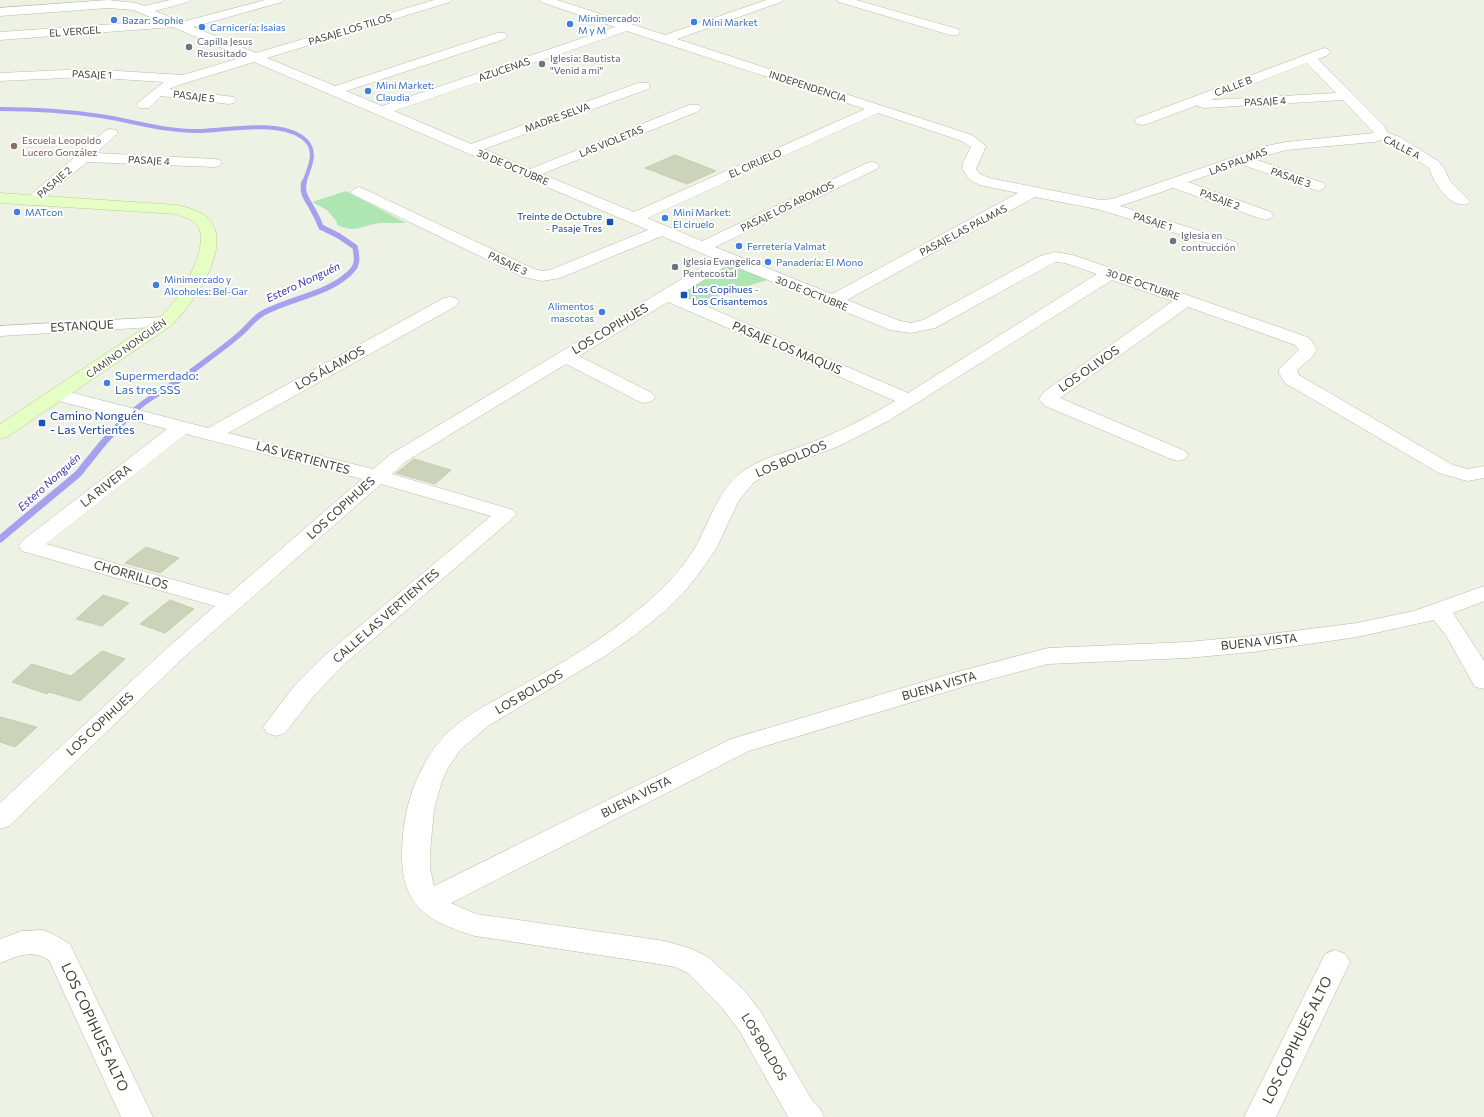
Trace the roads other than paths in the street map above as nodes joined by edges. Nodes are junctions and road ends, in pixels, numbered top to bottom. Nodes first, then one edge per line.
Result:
1 (184, 0) edge
2 (278, 0) edge
3 (446, 0) edge
4 (545, 0) edge
5 (777, 0) edge
6 (843, 0) edge
7 (128, 2) edge
8 (82, 3) edge
9 (144, 10) junction
10 (0, 12) edge
11 (178, 25) junction
12 (627, 27) junction
13 (954, 32) dead end
14 (0, 36) edge
15 (501, 36) dead end
16 (666, 39) junction
17 (1324, 52) dead end
18 (1309, 57) junction
19 (255, 58) junction
20 (0, 77) edge
21 (184, 79) junction
22 (643, 86) dead end
23 (334, 91) junction
24 (159, 92) junction
25 (1347, 96) junction
26 (229, 100) dead end
27 (144, 105) dead end
28 (1184, 105) junction
29 (694, 108) dead end
30 (877, 109) junction
31 (381, 111) junction
32 (1142, 121) dead end
33 (110, 133) dead end
34 (1380, 135) junction
35 (471, 149) junction
36 (83, 156) junction
37 (1242, 160) junction
38 (215, 163) dead end
39 (872, 166) dead end
40 (529, 174) junction
41 (1175, 183) junction
42 (1318, 186) dead end
43 (359, 192) dead end
44 (1032, 192) junction
45 (0, 198) edge
46 (34, 200) junction
47 (1462, 201) dead end
48 (1100, 205) junction
49 (1265, 215) dead end
50 (634, 218) junction
51 (662, 230) junction
52 (1230, 245) dead end
53 (702, 247) junction
54 (728, 258) junction
55 (1111, 273) junction
56 (666, 295) junction
57 (1186, 300) junction
58 (832, 301) junction
59 (450, 302) dead end
60 (165, 322) junction
61 (28, 329) junction
62 (0, 331) edge
63 (0, 346) edge
64 (564, 356) junction
65 (58, 395) junction
66 (645, 397) dead end
67 (909, 400) junction
68 (182, 426) junction
69 (0, 433) edge
70 (211, 434) junction
71 (1178, 455) dead end
72 (1484, 472) edge
73 (375, 477) junction
74 (506, 514) joint
75 (30, 546) joint
76 (1484, 592) edge
77 (232, 604) junction
78 (1439, 610) junction
79 (1484, 680) edge
80 (276, 727) dead end
81 (0, 819) edge
82 (429, 901) junction
83 (0, 951) edge
84 (1335, 962) dead end
85 (137, 1117) edge
86 (808, 1117) edge
87 (1260, 1117) edge

1 - 9 street
2 - 11 street, EL VERGEL
3 - 19 street, PASAJE LOS TILOS
4 - 12 street, INDEPENDENCIA
5 - 16 street
6 - 13 street
7 - 8 street, 30 DE OCTUBRE
7 - 9 street, 30 DE OCTUBRE
8 - 10 street, 30 DE OCTUBRE
9 - 11 street, 30 DE OCTUBRE
11 - 14 street, EL VERGEL
11 - 19 street, 30 DE OCTUBRE
12 - 16 street, INDEPENDENCIA
12 - 31 street, AZUCENAS
15 - 23 street
16 - 30 street, INDEPENDENCIA
17 - 18 street, CALLE B
18 - 25 street, CALLE A
18 - 28 street, CALLE B
19 - 21 street, PASAJE 1
19 - 23 street, 30 DE OCTUBRE
20 - 21 street, PASAJE 1
21 - 24 street, PASAJE 1
22 - 35 street, MADRE SELVA
23 - 31 street, 30 DE OCTUBRE
24 - 26 street, PASAJE 5
24 - 27 street, PASAJE 1
25 - 28 street, PASAJE 4
25 - 34 street, CALLE A
28 - 32 street, CALLE B
29 - 40 street, LAS VIOLETAS
30 - 44 street, INDEPENDENCIA
30 - 50 street, EL CIRUELO
31 - 35 street, 30 DE OCTUBRE
33 - 36 street, PASAJE 2
34 - 37 street, LAS PALMAS
34 - 47 street, CALLE A
35 - 40 street, 30 DE OCTUBRE
36 - 38 street, PASAJE 4
36 - 46 street, PASAJE 2
37 - 41 street, LAS PALMAS
37 - 42 street, PASAJE 3
39 - 53 street, PASAJE LOS AROMOS
40 - 50 street, 30 DE OCTUBRE
41 - 48 street, LAS PALMAS
41 - 49 street, PASAJE 2
43 - 51 street, PASAJE 3
44 - 48 street
44 - 58 street, PASAJE LAS PALMAS
45 - 46 main road, CAMINO NONGUÉN
46 - 60 main road, CAMINO NONGUÉN
48 - 52 street, PASAJE 1
50 - 51 street, 30 DE OCTUBRE
51 - 53 street, 30 DE OCTUBRE
53 - 54 street, 30 DE OCTUBRE
54 - 56 street, LOS COPIHUES
54 - 58 street, 30 DE OCTUBRE
55 - 57 street, 30 DE OCTUBRE
55 - 58 street, 30 DE OCTUBRE
55 - 67 street, LOS BOLDOS
56 - 64 street, LOS COPIHUES
56 - 67 street, PASAJE LOS MAQUIS
57 - 71 street, LOS OLIVOS
57 - 72 street, 30 DE OCTUBRE
59 - 70 street, LOS ÁLAMOS
60 - 61 street, ESTANQUE
60 - 65 main road, CAMINO NONGUÉN
61 - 62 street, ESTANQUE
61 - 63 street
64 - 66 street
64 - 73 street, LOS COPIHUES
65 - 68 street, LAS VERTIENTES
65 - 69 main road, CAMINO NONGUÉN
67 - 82 street, LOS BOLDOS
68 - 70 street, LAS VERTIENTES
68 - 75 street, LA RIVERA
70 - 73 street, LAS VERTIENTES
73 - 74 street, LAS VERTIENTES
73 - 77 street, LOS COPIHUES
74 - 80 street, CALLE LAS VERTIENTES
75 - 77 street, CHORRILLOS
76 - 78 street, BUENA VISTA
77 - 81 street, LOS COPIHUES
78 - 79 street
78 - 82 street, BUENA VISTA
82 - 86 street, LOS BOLDOS
83 - 85 street, LOS COPIHUES ALTO
84 - 87 street, LOS COPIHUES ALTO

